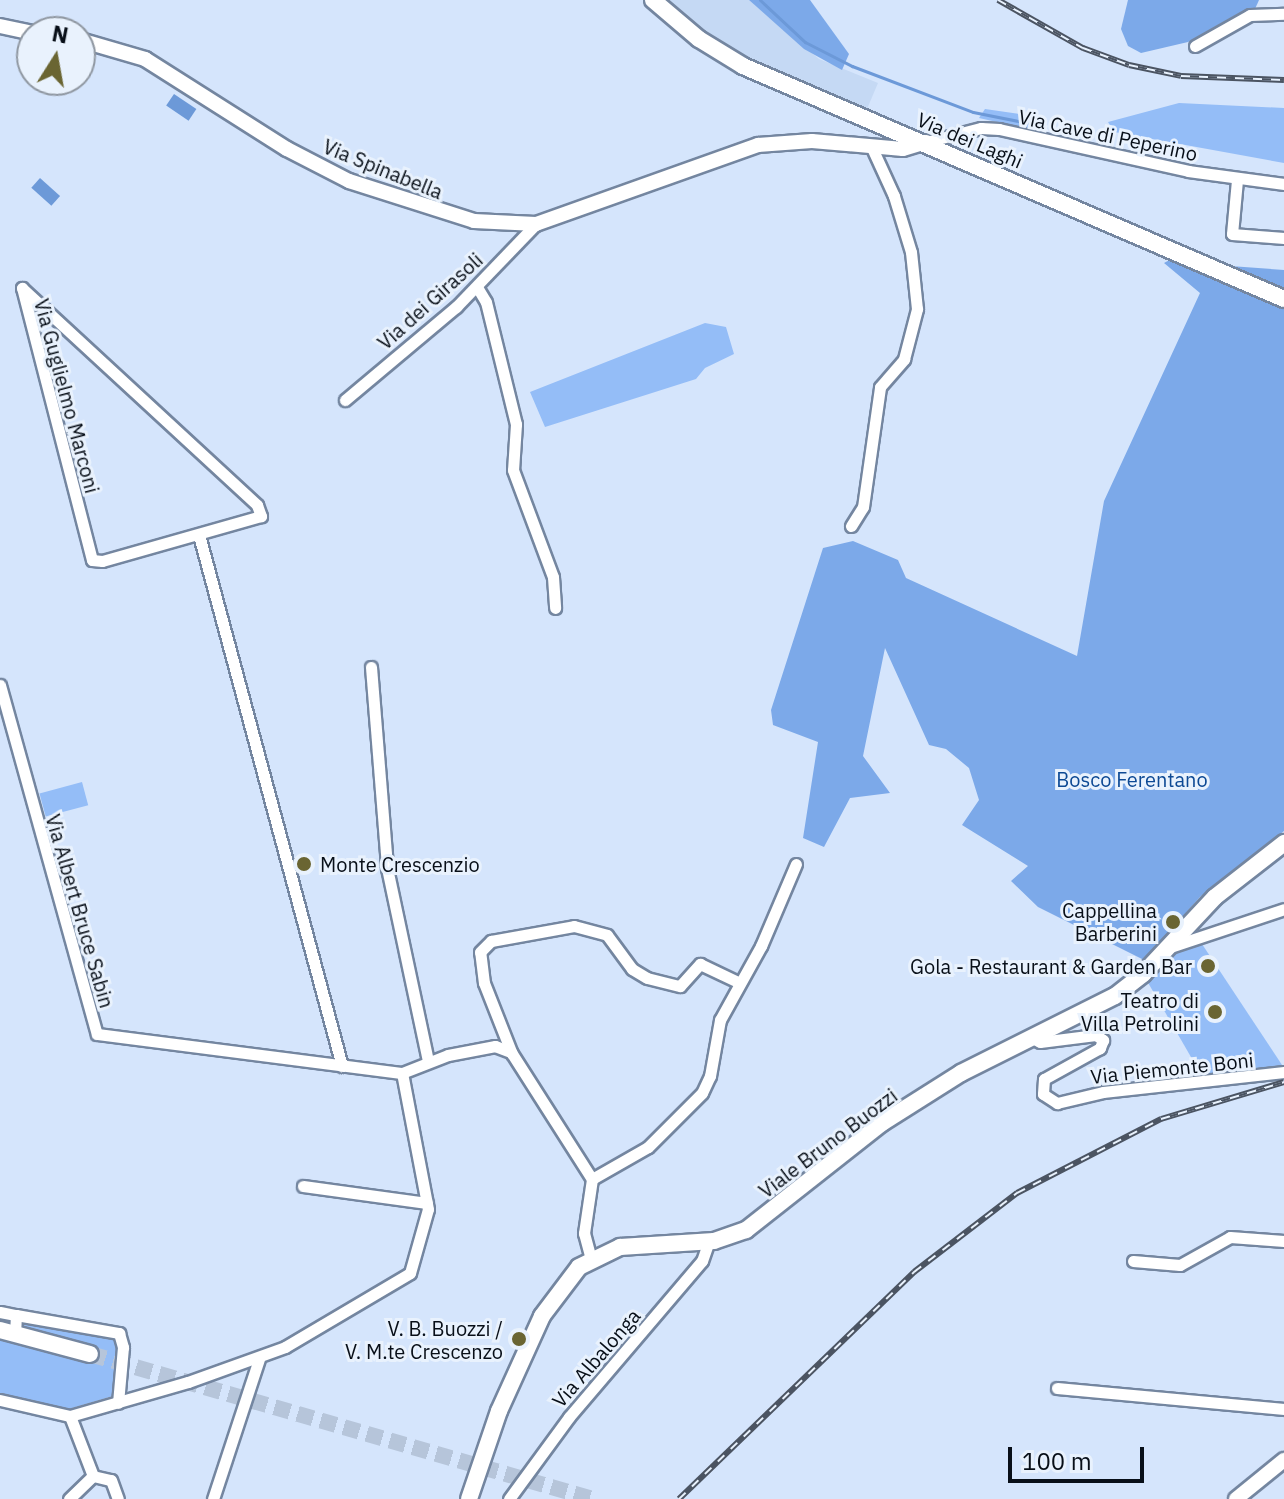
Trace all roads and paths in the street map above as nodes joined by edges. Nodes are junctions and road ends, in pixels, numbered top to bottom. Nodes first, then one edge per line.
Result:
1 (653, 0) edge
2 (1284, 14) edge
3 (96, 45) edge
4 (1195, 46) dead end
5 (926, 142) junction
6 (872, 148) junction
7 (1237, 180) junction
8 (1284, 184) edge
9 (536, 224) junction
10 (1284, 238) edge
11 (477, 287) junction
12 (1284, 299) edge
13 (345, 400) dead end
14 (851, 526) dead end
15 (199, 535) junction
16 (555, 608) dead end
17 (371, 667) dead end
18 (0, 685) edge
19 (1284, 843) edge
20 (796, 864) dead end
21 (1284, 909) edge
22 (1166, 949) junction
23 (740, 983) junction
24 (1030, 1037) junction
25 (513, 1054) junction
26 (428, 1061) junction
27 (342, 1066) junction
28 (1284, 1072) edge
29 (402, 1073) junction
30 (592, 1179) junction
31 (303, 1186) dead end
32 (427, 1203) junction
33 (709, 1241) junction
34 (1284, 1241) edge
35 (591, 1259) junction
36 (1133, 1261) dead end
37 (0, 1312) edge
38 (16, 1315) junction
39 (8, 1332) edge
40 (90, 1354) tunnel mouth
41 (259, 1359) junction
42 (1057, 1388) dead end
43 (0, 1400) edge
44 (118, 1403) junction
45 (1284, 1409) edge
46 (70, 1416) junction
47 (1284, 1460) edge
48 (93, 1476) junction
49 (69, 1499) edge
50 (118, 1499) edge
51 (213, 1499) edge
52 (469, 1499) edge
53 (509, 1499) edge
54 (1236, 1499) edge

1 - 5 main road, Via dei Laghi
2 - 4 street
3 - 9 street, Via Spinabella
5 - 6 street, Via Spinabella
5 - 7 street, Via Cave di Peperino
5 - 12 main road, Via dei Laghi
6 - 9 street, Via Spinabella
6 - 14 street
7 - 8 street, Via Cave di Peperino
7 - 10 street
9 - 11 street, Via dei Girasoli
11 - 13 street, Via dei Girasoli
11 - 16 street
15 - 15 street, Via Guglielmo Marconi
15 - 27 street
17 - 26 street
18 - 27 street, Via Albert Bruce Sabin
19 - 22 main road, Viale Bruno Buozzi
20 - 23 street
21 - 22 street
22 - 24 main road, Viale Bruno Buozzi
23 - 25 street
23 - 30 street
24 - 28 street, Via Piemonte Boni
24 - 33 main road, Viale Bruno Buozzi
25 - 26 street
25 - 30 street
26 - 29 street
27 - 29 street, Via Albert Bruce Sabin
29 - 32 street
30 - 35 street
31 - 32 street
32 - 41 street
33 - 35 main road, Viale Bruno Buozzi
33 - 53 street, Via Albalonga
34 - 36 street
35 - 52 main road, Viale Bruno Buozzi
37 - 38 street
38 - 39 street
38 - 44 street
39 - 40 main road
41 - 44 street
41 - 51 street
42 - 45 street
43 - 46 street
44 - 46 street
46 - 48 street
47 - 54 street
48 - 49 street
48 - 50 street

